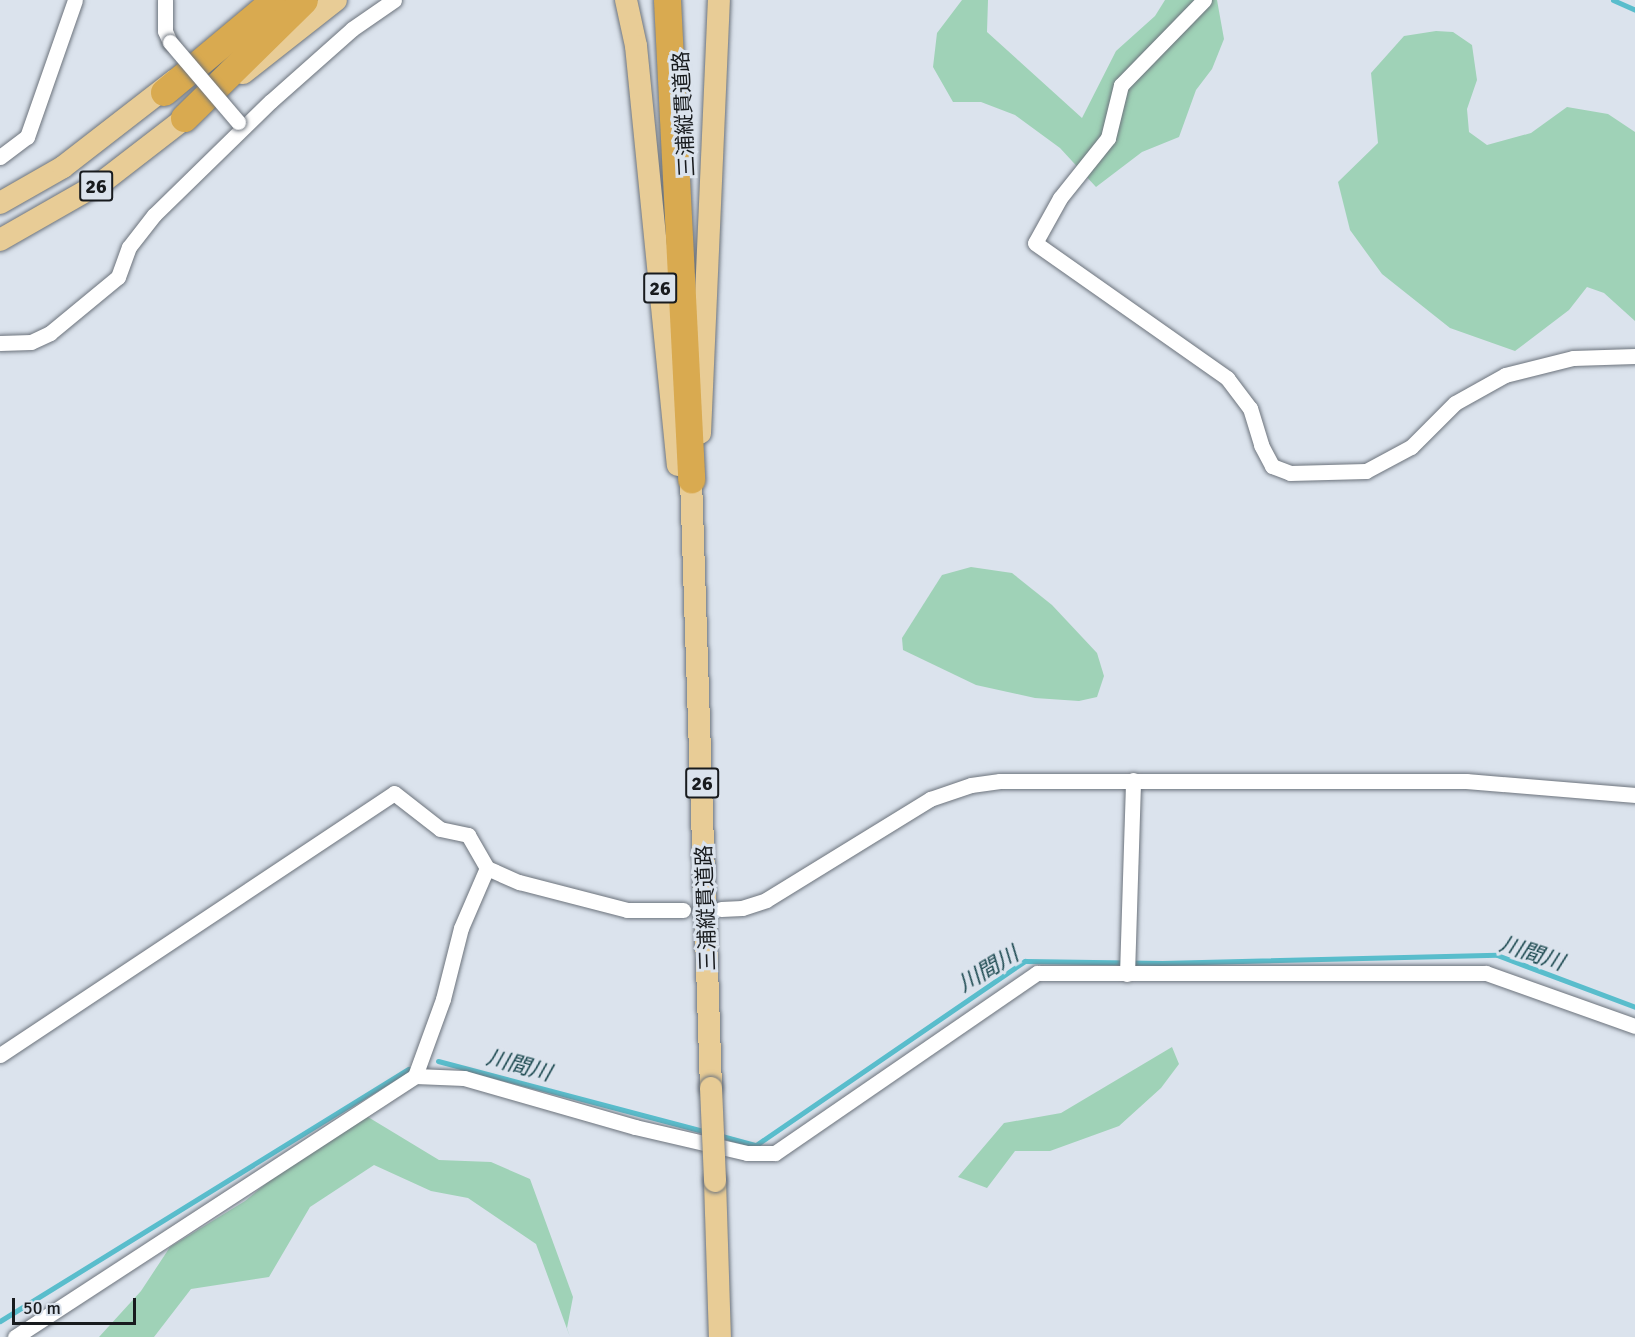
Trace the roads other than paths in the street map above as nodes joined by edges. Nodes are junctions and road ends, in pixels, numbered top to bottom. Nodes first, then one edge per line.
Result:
1 (75, 0) edge
2 (165, 0) edge
3 (262, 0) edge
4 (274, 0) edge
5 (304, 0) edge
6 (336, 0) edge
7 (394, 0) edge
8 (626, 0) edge
9 (667, 0) edge
10 (679, 0) edge
11 (719, 0) edge
12 (1204, 0) edge
13 (164, 92) junction
14 (184, 118) junction
15 (240, 125) junction
16 (0, 157) edge
17 (0, 203) edge
18 (683, 228) junction
19 (0, 240) edge
20 (0, 343) edge
21 (1635, 357) edge
22 (691, 478) joint
23 (695, 546) junction
24 (696, 576) junction
25 (1133, 780) junction
26 (1635, 795) edge
27 (487, 868) junction
28 (721, 909) dead end
29 (684, 910) dead end
30 (1127, 971) junction
31 (1635, 1026) edge
32 (0, 1054) edge
33 (415, 1076) junction
34 (15, 1337) edge
35 (720, 1337) edge

1 - 16 street
2 - 15 street, bridge
3 - 13 main road
4 - 13 highway, 26
5 - 14 highway, 26
6 - 14 main road, 26
7 - 15 street
8 - 24 main road, 26
9 - 18 highway, 三浦縦貫道路 / 26
10 - 18 highway, 三浦縦貫道路 / 26
11 - 23 main road
12 - 21 street
13 - 17 main road, 26
14 - 19 main road, 26
15 - 20 street
18 - 22 highway, 26
22 - 23 main road, 三浦縦貫道路 / 26
23 - 24 main road, 三浦縦貫道路 / 26
24 - 35 main road, 三浦縦貫道路 / 26, bridge
25 - 26 street
25 - 28 street
25 - 30 street
27 - 29 street
27 - 32 street
27 - 33 street
30 - 31 street
30 - 33 street
33 - 34 street

